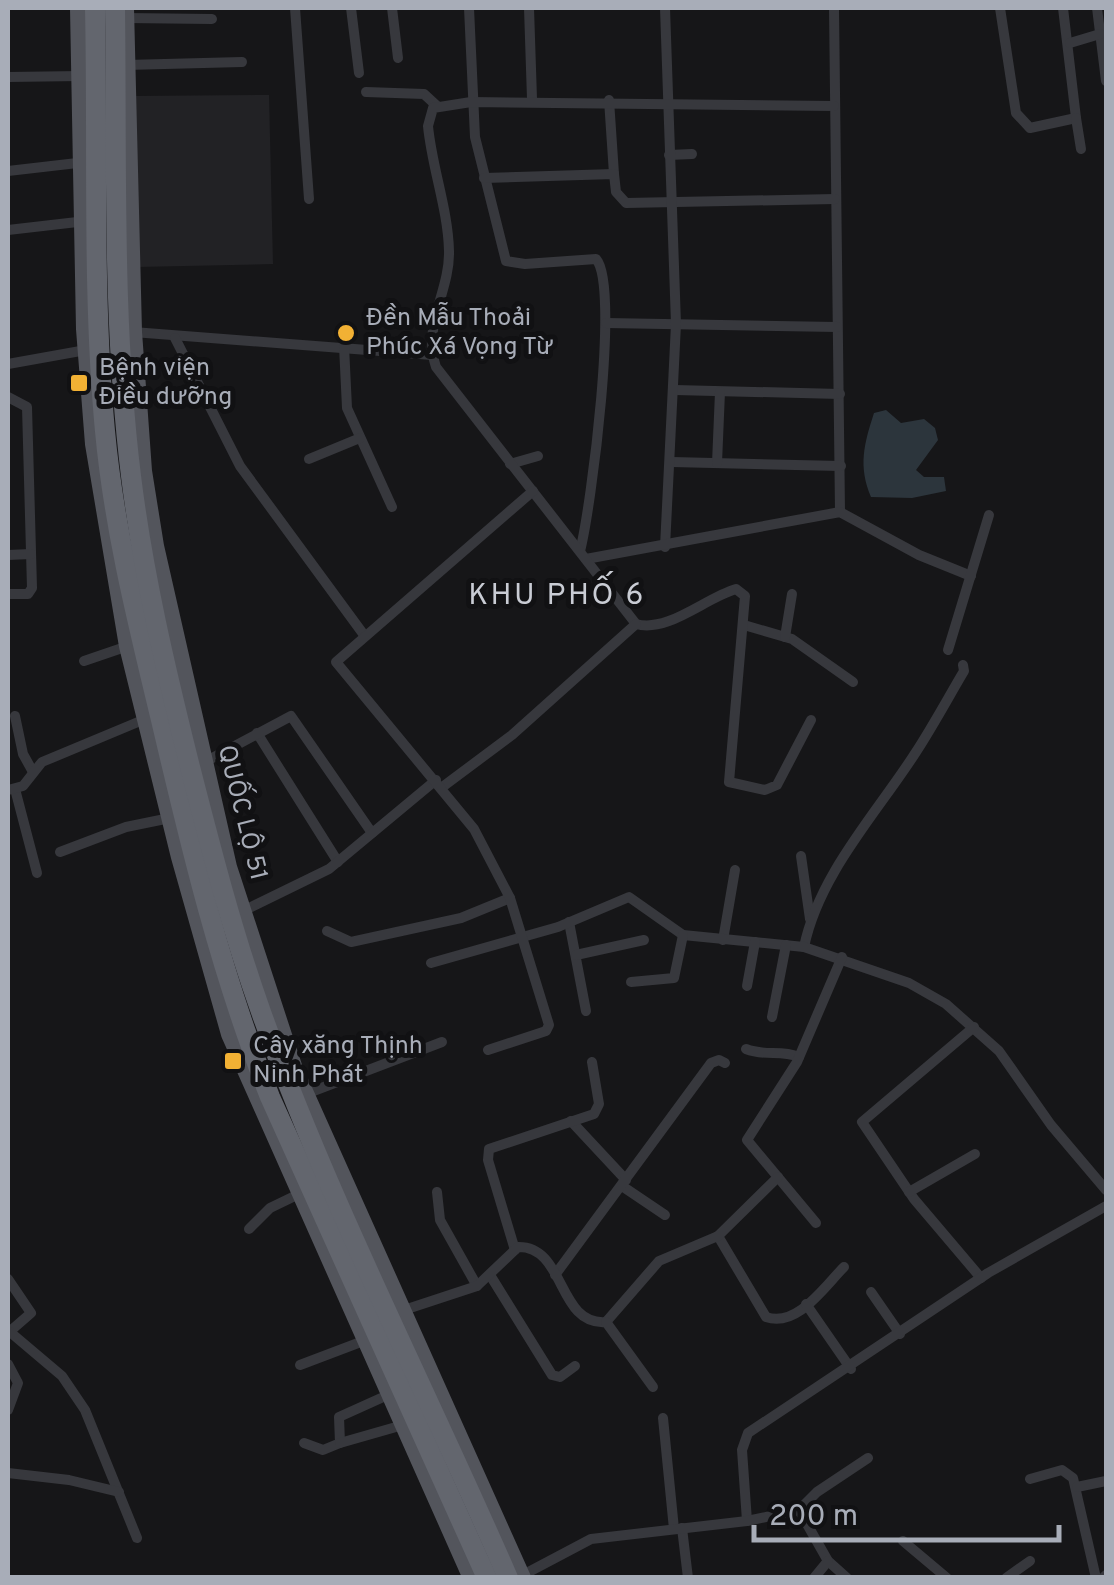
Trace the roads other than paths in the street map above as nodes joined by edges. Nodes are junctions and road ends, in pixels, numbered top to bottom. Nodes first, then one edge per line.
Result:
1 (79, 8) edge
2 (95, 8) edge
3 (294, 8) edge
4 (351, 8) edge
5 (392, 8) edge
6 (469, 8) edge
7 (529, 8) edge
8 (665, 8) edge
9 (834, 8) edge
10 (1000, 8) edge
11 (1062, 8) edge
12 (1096, 8) edge
13 (122, 11) edge
14 (212, 18) dead end
15 (1100, 34) junction
16 (1070, 43) junction
17 (398, 58) dead end
18 (242, 62) dead end
19 (126, 65) junction
20 (359, 73) dead end
21 (88, 75) junction
22 (8, 77) edge
23 (1106, 82) edge
24 (366, 92) dead end
25 (532, 99) junction
26 (610, 100) junction
27 (666, 101) junction
28 (472, 102) junction
29 (437, 106) junction
30 (834, 106) junction
31 (1076, 118) junction
32 (1081, 149) dead end
33 (692, 154) dead end
34 (668, 155) junction
35 (90, 161) junction
36 (8, 171) edge
37 (614, 174) junction
38 (484, 178) junction
39 (310, 199) dead end
40 (835, 199) junction
41 (670, 200) junction
42 (91, 220) junction
43 (8, 230) edge
44 (606, 323) junction
45 (676, 324) junction
46 (837, 328) junction
47 (105, 335) junction
48 (174, 338) junction
49 (344, 346) junction
50 (432, 355) junction
51 (8, 364) edge
52 (675, 390) junction
53 (720, 392) junction
54 (840, 394) junction
55 (8, 397) edge
56 (360, 438) junction
57 (538, 456) dead end
58 (309, 459) dead end
59 (672, 462) junction
60 (718, 463) junction
61 (510, 464) junction
62 (841, 466) junction
63 (532, 491) junction
64 (392, 507) dead end
65 (840, 512) junction
66 (988, 516) dead end
67 (665, 546) junction
68 (32, 554) junction
69 (8, 555) edge
70 (583, 555) junction
71 (971, 576) junction
72 (8, 594) edge
73 (792, 594) dead end
74 (636, 624) junction
75 (744, 625) junction
76 (364, 635) junction
77 (785, 637) junction
78 (128, 646) junction
79 (948, 650) dead end
80 (84, 661) dead end
81 (963, 664) dead end
82 (854, 682) dead end
83 (168, 714) junction
84 (15, 716) dead end
85 (811, 720) dead end
86 (257, 733) junction
87 (203, 763) junction
88 (32, 772) junction
89 (438, 784) junction
90 (11, 789) edge
91 (170, 818) junction
92 (372, 834) junction
93 (60, 852) dead end
94 (186, 856) junction
95 (801, 856) dead end
96 (338, 862) junction
97 (735, 870) dead end
98 (37, 873) dead end
99 (510, 898) junction
100 (234, 915) junction
101 (811, 920) junction
102 (569, 922) junction
103 (326, 931) dead end
104 (684, 934) junction
105 (524, 938) junction
106 (644, 940) dead end
107 (723, 940) junction
108 (755, 942) junction
109 (786, 944) junction
110 (804, 947) junction
111 (576, 955) junction
112 (842, 958) junction
113 (431, 963) dead end
114 (631, 982) dead end
115 (747, 986) dead end
116 (586, 1011) dead end
117 (772, 1017) dead end
118 (974, 1026) junction
119 (442, 1042) dead end
120 (746, 1049) dead end
121 (488, 1050) dead end
122 (799, 1057) junction
123 (592, 1062) dead end
124 (726, 1064) dead end
125 (300, 1097) junction
126 (572, 1121) junction
127 (974, 1154) dead end
128 (778, 1177) junction
129 (624, 1183) junction
130 (1106, 1190) edge
131 (437, 1192) dead end
132 (909, 1192) junction
133 (299, 1194) junction
134 (1106, 1206) edge
135 (665, 1215) dead end
136 (816, 1223) dead end
137 (249, 1230) dead end
138 (718, 1236) junction
139 (516, 1250) junction
140 (844, 1267) dead end
141 (490, 1275) junction
142 (555, 1275) junction
143 (980, 1278) junction
144 (8, 1279) edge
145 (476, 1286) junction
146 (871, 1292) dead end
147 (806, 1304) junction
148 (395, 1310) junction
149 (606, 1322) junction
150 (9, 1333) edge
151 (900, 1334) junction
152 (372, 1338) junction
153 (8, 1364) edge
154 (300, 1364) dead end
155 (575, 1366) dead end
156 (851, 1369) junction
157 (653, 1387) dead end
158 (390, 1394) junction
159 (8, 1410) edge
160 (663, 1418) dead end
161 (403, 1425) junction
162 (304, 1443) dead end
163 (340, 1443) junction
164 (868, 1458) dead end
165 (8, 1473) edge
166 (1030, 1479) dead end
167 (1106, 1481) edge
168 (1076, 1488) junction
169 (119, 1492) junction
170 (798, 1510) junction
171 (451, 1517) junction
172 (747, 1521) junction
173 (491, 1524) junction
174 (678, 1529) junction
175 (137, 1538) dead end
176 (903, 1542) dead end
177 (1106, 1556) edge
178 (828, 1561) junction
179 (1030, 1561) dead end
180 (1094, 1564) junction
181 (522, 1577) edge
182 (1102, 1577) edge
183 (472, 1578) edge
184 (487, 1578) edge
185 (508, 1578) edge
186 (688, 1578) edge
187 (814, 1578) edge
188 (847, 1578) edge
189 (947, 1578) edge
190 (1006, 1578) edge

1 - 21 main road, QUỐC LỘ 51
2 - 21 highway, QUỐC LỘ 51
3 - 39 street
4 - 20 street
5 - 17 street
6 - 28 street
7 - 25 street
8 - 27 street
9 - 30 street
10 - 31 street
11 - 16 street
12 - 15 street
13 - 14 street
13 - 19 main road, QUỐC LỘ 51
13 - 47 highway, QUỐC LỘ 51
15 - 16 street
15 - 23 street
16 - 31 street
18 - 19 street
19 - 47 main road, QUỐC LỘ 51
21 - 22 street
21 - 35 highway, QUỐC LỘ 51
24 - 29 street
25 - 26 street
25 - 28 street
26 - 27 street
26 - 37 street
27 - 30 street
27 - 34 street
28 - 29 street
28 - 38 street
29 - 50 street
30 - 40 street
31 - 32 street
33 - 34 street
34 - 41 street
35 - 36 street
35 - 42 highway, QUỐC LỘ 51
37 - 38 street
37 - 41 street
38 - 44 street
40 - 41 street
40 - 46 street
41 - 45 street
42 - 43 street
42 - 47 highway, QUỐC LỘ 51
44 - 45 street
44 - 70 street
45 - 46 street
45 - 52 street
46 - 54 street
47 - 48 street
47 - 51 street
47 - 78 main road, QUỐC LỘ 51
47 - 83 main road, QUỐC LỘ 51
47 - 83 highway, QUỐC LỘ 51
48 - 49 street
48 - 76 street
49 - 50 street
49 - 56 street
50 - 61 street
52 - 53 street
52 - 59 street
53 - 54 street
53 - 60 street
54 - 62 street
55 - 68 street
56 - 58 street
56 - 64 street
57 - 61 street
59 - 60 street
59 - 67 street
60 - 62 street
61 - 63 street
62 - 65 street
63 - 70 street
63 - 76 street
65 - 67 street
65 - 71 street
66 - 71 street
67 - 70 street
68 - 69 street
68 - 72 street
70 - 74 street
71 - 79 street
73 - 77 street
74 - 75 street
74 - 89 street
75 - 77 street
75 - 85 street
76 - 89 street
77 - 82 street
78 - 80 street
78 - 83 main road, QUỐC LỘ 51
81 - 101 street
83 - 87 main road, QUỐC LỘ 51
83 - 88 street
83 - 91 main road, QUỐC LỘ 51
83 - 94 highway, QUỐC LỘ 51
83 - 100 highway, QUỐC LỘ 51
84 - 88 street
86 - 87 street
86 - 92 street
86 - 96 street
87 - 100 main road, QUỐC LỘ 51
88 - 90 street
89 - 92 street
89 - 99 street
90 - 98 street
91 - 93 street
91 - 94 main road, QUỐC LỘ 51
92 - 96 street
94 - 133 main road, QUỐC LỘ 51
94 - 152 highway, QUỐC LỘ 51
95 - 101 street
96 - 100 street
97 - 107 street
99 - 103 street
99 - 105 street
100 - 125 highway, QUỐC LỘ 51
101 - 110 street
102 - 104 street
102 - 105 street
102 - 111 street
104 - 107 street
104 - 114 street
105 - 113 street
105 - 121 street
106 - 111 street
107 - 108 street
108 - 109 street
108 - 115 street
109 - 110 street
109 - 117 street
110 - 112 street
111 - 116 street
112 - 118 street
112 - 122 street
118 - 130 street
118 - 132 street
119 - 125 street
120 - 122 street
122 - 128 street
123 - 126 street
124 - 129 street
125 - 148 highway, QUỐC LỘ 51
126 - 129 street
126 - 139 street
127 - 132 street
128 - 136 street
128 - 138 street
129 - 135 street
129 - 142 street
131 - 145 street
132 - 143 street
133 - 137 street
133 - 152 main road, QUỐC LỘ 51
134 - 143 street
138 - 147 street
138 - 149 street
139 - 141 street
139 - 142 street
140 - 147 street
141 - 145 street
141 - 155 street
142 - 149 street
143 - 151 street
144 - 150 street
145 - 148 street
146 - 151 street
147 - 156 street
148 - 173 highway, QUỐC LỘ 51
149 - 157 street
150 - 169 street
151 - 156 street
152 - 154 street
152 - 158 main road, QUỐC LỘ 51
152 - 171 highway, QUỐC LỘ 51
153 - 159 street
156 - 172 street
158 - 161 main road, QUỐC LỘ 51
158 - 163 street
160 - 174 street
161 - 163 street
161 - 171 main road, QUỐC LỘ 51
162 - 163 street
164 - 170 street
165 - 169 street
166 - 168 street
167 - 168 street
168 - 180 street
169 - 175 street
170 - 172 street
170 - 178 street
171 - 183 main road, QUỐC LỘ 51
171 - 184 highway, QUỐC LỘ 51
172 - 174 street
173 - 181 main road, QUỐC LỘ 51
173 - 185 highway, QUỐC LỘ 51
174 - 181 street
174 - 186 street
176 - 189 street
177 - 180 street
178 - 187 street
178 - 188 street
179 - 190 street
180 - 182 street

